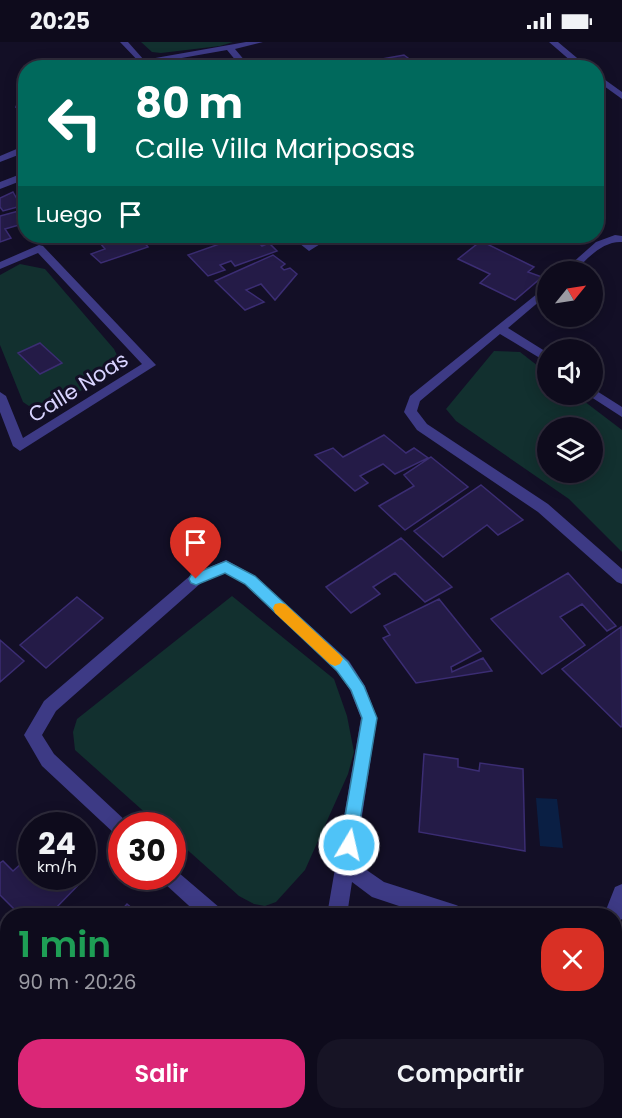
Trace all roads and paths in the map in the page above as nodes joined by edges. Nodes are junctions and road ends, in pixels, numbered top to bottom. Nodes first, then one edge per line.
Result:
1 (124, 42) edge
2 (254, 42) edge
3 (553, 42) edge
4 (230, 48) junction
5 (139, 60) edge
6 (160, 60) edge
7 (240, 60) edge
8 (575, 60) edge
9 (604, 82) edge
10 (622, 96) edge
11 (18, 151) edge
12 (0, 159) edge
13 (18, 178) edge
14 (0, 186) edge
15 (622, 239) edge
16 (604, 242) edge
17 (303, 243) edge
18 (317, 243) edge
19 (601, 243) edge
20 (580, 261) edge
21 (0, 266) edge
22 (537, 297) edge
23 (500, 328) junction
24 (537, 352) edge
25 (0, 396) edge
26 (603, 400) edge
27 (622, 413) edge
28 (622, 578) edge
29 (108, 816) edge
30 (345, 866) junction
31 (186, 890) edge
32 (205, 908) edge
33 (338, 908) edge
34 (434, 908) edge

1 - 5 street
2 - 4 street
3 - 8 street
4 - 6 street
4 - 7 street
9 - 10 street
11 - 12 street
13 - 14 street
15 - 16 street
17 - 18 street
19 - 20 street
21 - 25 street, Calle Noas
22 - 23 street
23 - 24 street
23 - 28 street
26 - 27 street
29 - 30 street
30 - 33 street
30 - 34 street
31 - 32 street

